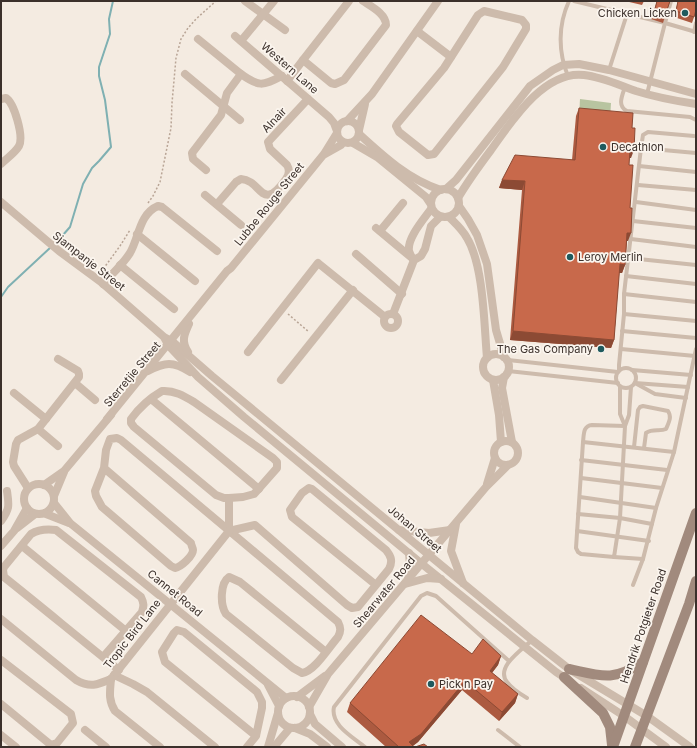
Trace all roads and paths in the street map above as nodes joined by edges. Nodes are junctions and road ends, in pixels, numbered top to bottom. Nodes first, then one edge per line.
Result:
1 (216, 1) edge
2 (245, 1) edge
3 (274, 1) edge
4 (349, 1) edge
5 (363, 1) edge
6 (438, 1) edge
7 (569, 1) edge
8 (574, 1) edge
9 (671, 1) edge
10 (264, 14) junction
11 (627, 14) junction
12 (665, 23) junction
13 (696, 24) edge
14 (286, 30) dead end
15 (417, 31) junction
16 (695, 32) edge
17 (198, 39) dead end
18 (451, 57) junction
19 (303, 60) junction
20 (564, 65) junction
21 (610, 70) junction
22 (184, 74) dead end
23 (241, 74) junction
24 (568, 76) junction
25 (284, 78) junction
26 (650, 82) junction
27 (625, 87) junction
28 (647, 94) junction
29 (696, 94) edge
30 (1, 98) edge
31 (308, 99) junction
32 (366, 102) junction
33 (696, 104) edge
34 (223, 106) junction
35 (329, 117) junction
36 (240, 120) dead end
37 (696, 120) edge
38 (346, 122) junction
39 (337, 132) junction
40 (359, 132) junction
41 (694, 136) dead end
42 (343, 142) junction
43 (353, 143) junction
44 (641, 148) junction
45 (696, 153) edge
46 (324, 154) junction
47 (1, 164) edge
48 (639, 166) junction
49 (206, 170) dead end
50 (696, 172) edge
51 (638, 185) junction
52 (443, 189) junction
53 (696, 190) edge
54 (205, 195) dead end
55 (1, 202) edge
56 (458, 202) junction
57 (636, 202) junction
58 (403, 203) dead end
59 (217, 204) junction
60 (145, 206) dead end
61 (431, 206) junction
62 (696, 210) edge
63 (444, 217) junction
64 (633, 220) junction
65 (241, 225) dead end
66 (696, 228) edge
67 (134, 232) junction
68 (631, 239) junction
69 (696, 247) edge
70 (217, 251) dead end
71 (356, 254) dead end
72 (629, 258) junction
73 (414, 260) junction
74 (120, 265) junction
75 (696, 265) edge
76 (231, 268) junction
77 (626, 276) junction
78 (195, 281) dead end
79 (102, 283) junction
80 (696, 284) edge
81 (353, 290) junction
82 (402, 294) junction
83 (624, 294) junction
84 (696, 302) edge
85 (174, 309) dead end
86 (282, 309) junction
87 (624, 314) junction
88 (696, 321) edge
89 (189, 323) junction
90 (622, 331) junction
91 (316, 337) junction
92 (696, 338) edge
93 (169, 342) junction
94 (621, 349) junction
95 (696, 349) edge
96 (248, 352) dead end
97 (695, 356) junction
98 (487, 358) junction
99 (58, 359) dead end
100 (505, 359) junction
101 (195, 362) junction
102 (632, 370) junction
103 (148, 371) junction
104 (619, 372) junction
105 (506, 374) junction
106 (691, 375) junction
107 (281, 380) dead end
108 (493, 380) junction
109 (203, 382) junction
110 (75, 383) junction
111 (619, 385) junction
112 (633, 385) junction
113 (688, 388) junction
114 (14, 393) dead end
115 (686, 398) junction
116 (151, 399) junction
117 (95, 400) dead end
118 (46, 418) junction
119 (107, 418) junction
120 (625, 426) junction
121 (38, 429) junction
122 (500, 442) junction
123 (512, 442) junction
124 (583, 442) junction
125 (58, 446) dead end
126 (624, 446) junction
127 (634, 447) junction
128 (644, 448) junction
129 (674, 452) junction
130 (495, 458) junction
131 (582, 460) junction
132 (508, 465) junction
133 (623, 465) junction
134 (104, 468) junction
135 (667, 470) junction
136 (64, 471) junction
137 (20, 474) junction
138 (581, 478) junction
139 (622, 482) junction
140 (42, 484) junction
141 (486, 487) junction
142 (28, 488) junction
143 (662, 488) junction
144 (259, 489) junction
145 (7, 491) dead end
146 (580, 497) junction
147 (229, 498) junction
148 (54, 500) junction
149 (621, 502) junction
150 (27, 508) junction
151 (656, 508) junction
152 (696, 513) edge
153 (35, 514) junction
154 (46, 514) junction
155 (578, 514) junction
156 (620, 518) junction
157 (1, 521) edge
158 (70, 523) junction
159 (456, 523) junction
160 (652, 524) junction
161 (398, 530) junction
162 (450, 530) junction
163 (14, 531) junction
164 (229, 531) junction
165 (578, 531) junction
166 (618, 536) junction
167 (648, 540) junction
168 (1, 546) edge
169 (22, 546) junction
170 (409, 553) junction
171 (429, 555) junction
172 (614, 557) junction
173 (643, 559) junction
174 (422, 564) junction
175 (441, 579) junction
176 (696, 581) edge
177 (406, 582) junction
178 (464, 584) junction
179 (376, 585) junction
180 (632, 585) dead end
181 (170, 603) junction
182 (1, 619) edge
183 (126, 631) junction
184 (532, 640) junction
185 (525, 647) junction
186 (326, 652) junction
187 (103, 657) junction
188 (1, 660) edge
189 (509, 661) junction
190 (643, 662) junction
191 (566, 673) junction
192 (115, 674) junction
193 (328, 674) junction
194 (265, 681) junction
195 (297, 697) junction
196 (286, 698) junction
197 (527, 698) dead end
198 (1, 704) edge
199 (628, 704) junction
200 (279, 709) junction
201 (309, 711) junction
202 (624, 716) junction
203 (647, 716) junction
204 (293, 728) junction
205 (85, 730) dead end
206 (498, 730) dead end
207 (642, 730) junction
208 (1, 736) edge
209 (256, 736) junction
210 (16, 747) edge
211 (106, 747) edge
212 (160, 747) edge
213 (215, 747) edge
214 (247, 747) edge
215 (268, 747) edge
216 (274, 747) edge
217 (327, 747) edge
218 (342, 747) edge
219 (365, 747) edge
220 (520, 747) edge
221 (613, 747) edge
222 (635, 747) edge
223 (666, 747) edge
224 (690, 747) edge

1 - 60 path
2 - 10 street
3 - 10 street
4 - 19 street
5 - 19 street
6 - 15 street
7 - 20 lane
8 - 11 lane
9 - 12 lane
10 - 14 street
10 - 25 street, Western Lane
11 - 12 lane
11 - 21 lane
12 - 16 lane
12 - 26 lane
13 - 16 lane
15 - 18 street
15 - 32 street
17 - 23 street
18 - 18 street
19 - 25 street
20 - 21 street
20 - 24 lane
20 - 52 street
21 - 26 street
22 - 34 street
23 - 25 street
23 - 34 street
24 - 27 street
24 - 56 street
25 - 31 street, Western Lane
26 - 28 lane
26 - 29 street
27 - 28 street
27 - 37 lane
28 - 33 street
30 - 47 street
31 - 35 street, Western Lane
31 - 59 street, Alnair
32 - 38 street
32 - 40 street
34 - 36 street
34 - 49 street
35 - 38 street, Western Lane
35 - 39 street, Western Lane
38 - 39 street
38 - 40 street
39 - 42 street
39 - 46 street, Lubbe Rouge Street
40 - 43 street
40 - 52 street
41 - 44 lane
42 - 43 street
42 - 46 street, Lubbe Rouge Street
43 - 61 street
44 - 45 lane
44 - 48 lane
46 - 76 street, Lubbe Rouge Street
48 - 50 lane
48 - 51 lane
51 - 53 lane
51 - 57 lane
52 - 56 street
52 - 61 street
54 - 59 street
55 - 79 street, Sjampanje Street
56 - 63 street
56 - 100 street
57 - 62 lane
57 - 64 lane
58 - 73 street
59 - 65 street
61 - 63 street
61 - 73 street
63 - 73 street
63 - 98 street
64 - 66 lane
64 - 68 lane
67 - 70 street
67 - 74 street
67 - 78 street
67 - 79 path
68 - 69 lane
68 - 72 lane
71 - 82 street
72 - 75 lane
72 - 77 lane
73 - 82 street
74 - 79 street
74 - 85 street
76 - 89 street, Lubbe Rouge Street
76 - 93 street, Lubbe Rouge Street
77 - 80 lane
77 - 83 lane
79 - 93 street, Sjampanje Street
81 - 82 street
81 - 86 street
81 - 91 street
83 - 84 lane
83 - 87 lane
86 - 91 path
86 - 96 street
87 - 88 lane
87 - 90 lane
89 - 93 street, Lubbe Rouge Street
89 - 101 street, Johan Street
90 - 92 lane
90 - 94 lane
91 - 107 street
93 - 101 street, Johan Street
93 - 103 street, Sterretjie Street
93 - 109 street, Johan Street
93 - 119 street, Sterretjie Street
94 - 97 lane
94 - 104 lane
95 - 97 lane
97 - 106 lane
98 - 100 street
98 - 108 street
99 - 110 street
100 - 104 lane
100 - 105 street
101 - 161 street, Johan Street
102 - 104 lane
102 - 106 lane
102 - 112 lane
103 - 109 street, Johan Street
103 - 119 street, Sterretjie Street
104 - 111 lane
105 - 108 street
105 - 111 lane
105 - 123 street
106 - 113 lane
108 - 122 street
109 - 170 street, Johan Street
110 - 117 street
110 - 118 street
111 - 112 lane
111 - 120 lane
112 - 113 lane
112 - 115 lane
112 - 120 lane
113 - 115 lane
114 - 118 street
115 - 129 lane
116 - 144 street
116 - 144 street
116 - 147 street
118 - 121 street
119 - 136 street, Sterretjie Street
120 - 124 lane
120 - 126 lane
121 - 125 street
121 - 137 street
122 - 123 street
122 - 130 street
123 - 132 street
124 - 126 lane
124 - 131 lane
126 - 127 lane
126 - 133 lane
127 - 128 lane
127 - 128 lane
128 - 129 lane
129 - 135 lane
130 - 132 street
130 - 141 street, Shearwater Road
131 - 133 lane
131 - 138 lane
132 - 141 street, Shearwater Road
133 - 135 lane
133 - 139 lane
134 - 134 street
134 - 164 street
135 - 143 lane
136 - 140 street, Sterretjie Street
136 - 148 street, Sterretjie Street
137 - 140 street
137 - 142 street
138 - 139 lane
138 - 146 lane
139 - 143 lane
139 - 149 lane
140 - 142 street
140 - 148 street
141 - 159 street, Shearwater Road
142 - 150 street
143 - 151 lane
144 - 147 street
145 - 157 street
146 - 149 lane
146 - 155 lane
147 - 164 street
148 - 154 street
148 - 158 street, Cannet Road
149 - 151 lane
149 - 156 lane
150 - 153 street
150 - 163 street
151 - 160 lane
152 - 190 main road, Hendrik Potgieter Road
153 - 154 street
153 - 163 street
154 - 158 street, Cannet Road
155 - 156 lane
155 - 165 lane
156 - 160 lane
156 - 166 lane
158 - 181 street, Cannet Road
159 - 162 street, Shearwater Road
159 - 178 street
160 - 167 lane
161 - 162 street
161 - 171 street, Johan Street
162 - 171 street, Shearwater Road
163 - 168 street
164 - 179 street
164 - 181 street, Tropic Bird Lane
164 - 186 street
165 - 166 lane
165 - 172 lane
166 - 167 lane
166 - 172 lane
167 - 173 lane
169 - 183 street
169 - 183 street
169 - 187 street
170 - 174 street, Johan Street
170 - 177 street
171 - 174 street, Shearwater Road
171 - 178 street, Johan Street
172 - 173 lane
173 - 180 lane
174 - 175 street, Johan Street
174 - 177 street, Shearwater Road
175 - 177 street
175 - 185 street, Johan Street
176 - 203 main road
177 - 193 street, Shearwater Road
178 - 184 street, Johan Street
179 - 179 street
181 - 192 street, Tropic Bird Lane
181 - 194 street, Cannet Road
182 - 192 street
183 - 187 street
184 - 185 lane
184 - 191 street, Johan Street
185 - 189 lane
185 - 191 street, Johan Street
186 - 186 street
187 - 192 street
188 - 198 street
189 - 197 lane
189 - 219 lane
190 - 191 main road
190 - 199 main road, Hendrik Potgieter Road
191 - 199 street, Johan Street
191 - 202 street, Johan Street
191 - 221 main road
192 - 212 street
192 - 213 street
193 - 195 street, Shearwater Road
193 - 201 street, Shearwater Road
194 - 196 street, Cannet Road
194 - 200 street, Cannet Road
195 - 196 street
195 - 201 street
196 - 200 street
199 - 202 main road, Hendrik Potgieter Road
199 - 203 street, Johan Street
200 - 204 street
200 - 215 street
201 - 204 street
201 - 218 street
202 - 207 street, Johan Street
202 - 221 main road, Hendrik Potgieter Road
203 - 207 main road
203 - 224 street, Johan Street
204 - 216 street
204 - 217 street
205 - 211 street
206 - 220 lane
207 - 222 main road
207 - 223 street, Johan Street
208 - 210 street
209 - 209 street
209 - 214 street

